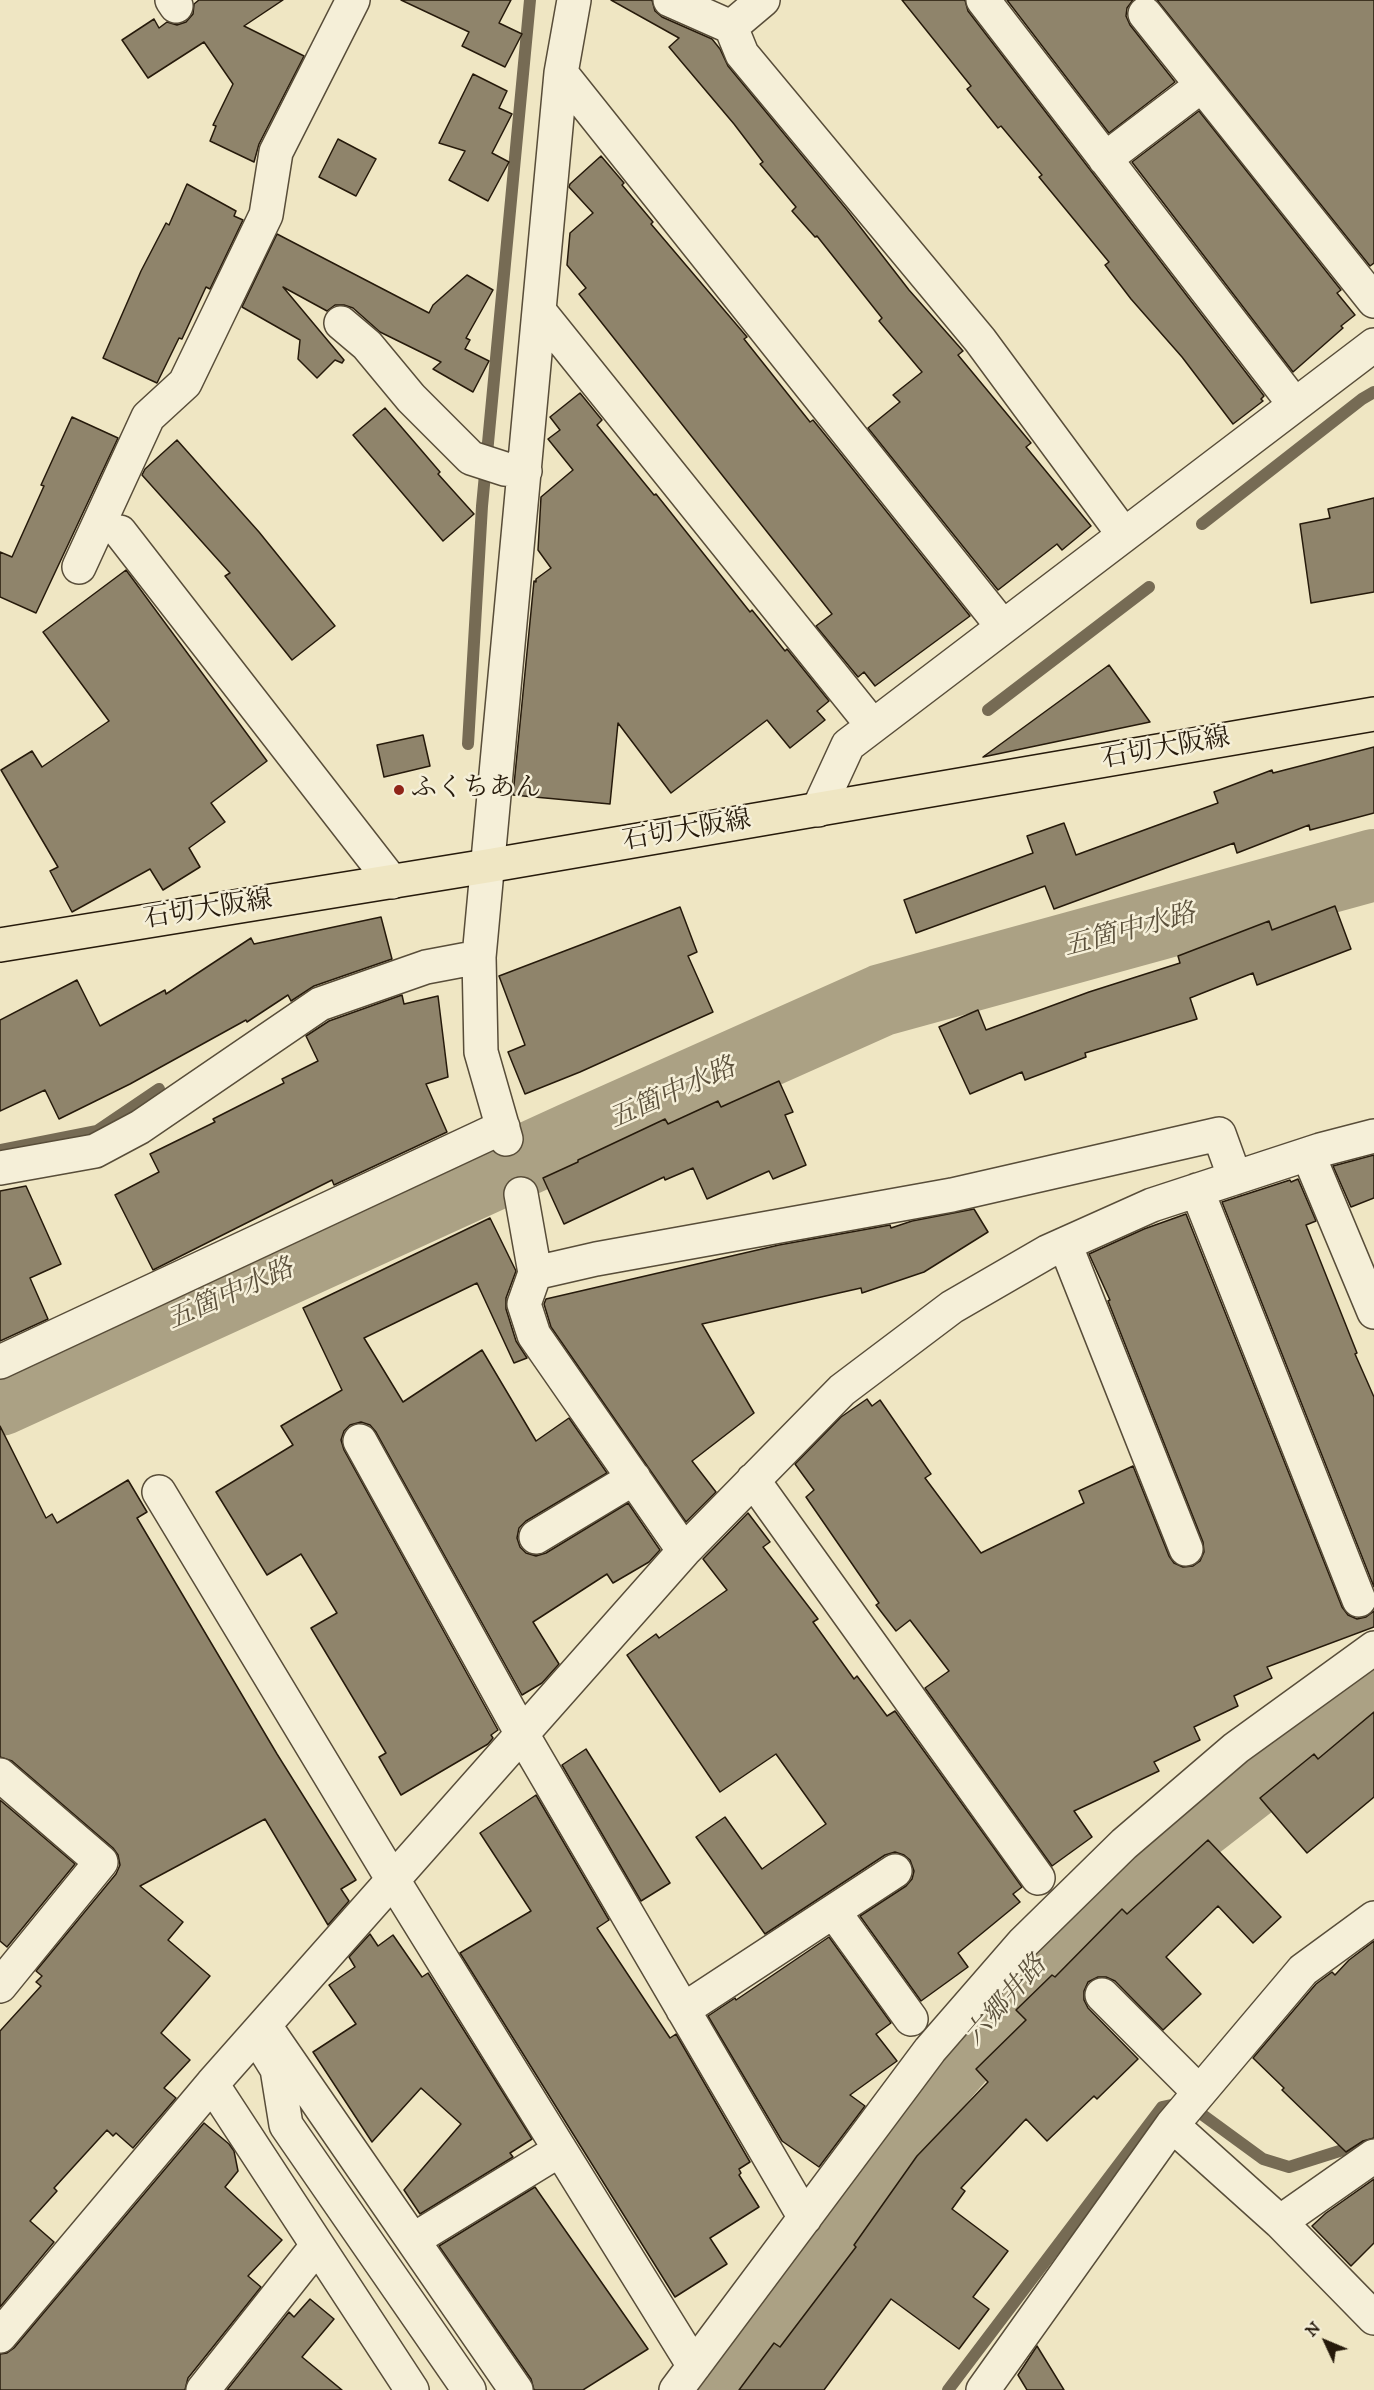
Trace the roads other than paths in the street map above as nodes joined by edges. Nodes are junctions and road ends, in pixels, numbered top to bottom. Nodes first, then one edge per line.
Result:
1 (353, 0) edge
2 (574, 0) edge
3 (670, 0) edge
4 (763, 0) edge
5 (983, 0) edge
6 (1145, 14) dead end
7 (731, 27) junction
8 (561, 73) junction
9 (1201, 86) junction
10 (1105, 159) junction
11 (1374, 301) edge
12 (540, 312) junction
13 (341, 322) dead end
14 (1374, 345) edge
15 (1295, 405) junction
16 (515, 470) junction
17 (120, 532) dead end
18 (1124, 535) junction
19 (79, 567) dead end
20 (1003, 627) junction
21 (1374, 714) edge
22 (873, 726) junction
23 (818, 810) junction
24 (487, 866) junction
25 (392, 882) junction
26 (0, 945) edge
27 (479, 957) junction
28 (1374, 1136) edge
29 (1308, 1154) junction
30 (0, 1167) edge
31 (1235, 1178) junction
32 (1197, 1190) junction
33 (520, 1194) dead end
34 (1065, 1244) junction
35 (535, 1274) junction
36 (1374, 1312) edge
37 (0, 1362) edge
38 (360, 1441) dead end
39 (634, 1479) junction
40 (753, 1480) junction
41 (159, 1492) dead end
42 (536, 1537) dead end
43 (1186, 1549) dead end
44 (684, 1551) junction
45 (1359, 1600) dead end
46 (1374, 1648) edge
47 (522, 1734) junction
48 (0, 1775) edge
49 (895, 1871) dead end
50 (1038, 1878) dead end
51 (393, 1880) junction
52 (834, 1912) junction
53 (1374, 1918) edge
54 (0, 1986) edge
55 (1102, 1995) dead end
56 (683, 2010) junction
57 (911, 2019) dead end
58 (260, 2031) junction
59 (212, 2084) junction
60 (1199, 2092) junction
61 (1172, 2125) junction
62 (560, 2150) junction
63 (1374, 2156) edge
64 (805, 2218) junction
65 (1280, 2222) junction
66 (413, 2240) junction
67 (317, 2246) junction
68 (1374, 2318) edge
69 (0, 2336) edge
70 (685, 2378) edge
71 (994, 2384) edge
72 (203, 2390) edge
73 (412, 2390) edge
74 (469, 2390) edge
75 (516, 2390) edge

1 - 19 street
2 - 8 street
3 - 7 street
4 - 7 street
5 - 10 street
6 - 9 street
7 - 18 street
8 - 12 street
8 - 20 street
9 - 10 street
9 - 11 street
10 - 15 street
12 - 16 street
12 - 22 street
13 - 16 street
14 - 15 street
15 - 18 street
16 - 24 street
17 - 25 street
18 - 20 street
20 - 22 street
21 - 23 main road, 石切大阪線
22 - 23 street
23 - 24 main road, 石切大阪線
24 - 25 main road, 石切大阪線
24 - 27 street
25 - 26 main road, 石切大阪線
27 - 30 street
27 - 37 street
28 - 29 street
29 - 31 street
29 - 36 street
31 - 32 street
31 - 35 street
32 - 34 street
32 - 45 street
33 - 35 street
34 - 40 street
34 - 43 street
35 - 39 street
38 - 47 street
39 - 42 street
39 - 44 street
40 - 44 street
40 - 50 street
41 - 51 street
44 - 47 street
46 - 64 street
47 - 51 street
47 - 56 street
48 - 54 street
49 - 52 street
51 - 58 street
51 - 62 street
52 - 56 street
52 - 57 street
53 - 60 street
55 - 60 street
56 - 64 street
58 - 59 street
58 - 66 street
58 - 74 street
59 - 67 street
59 - 69 street
60 - 61 street
61 - 65 street
61 - 71 street
62 - 66 street
62 - 70 street
63 - 65 street
64 - 70 street
65 - 68 street
66 - 75 street
67 - 72 street
67 - 73 street

